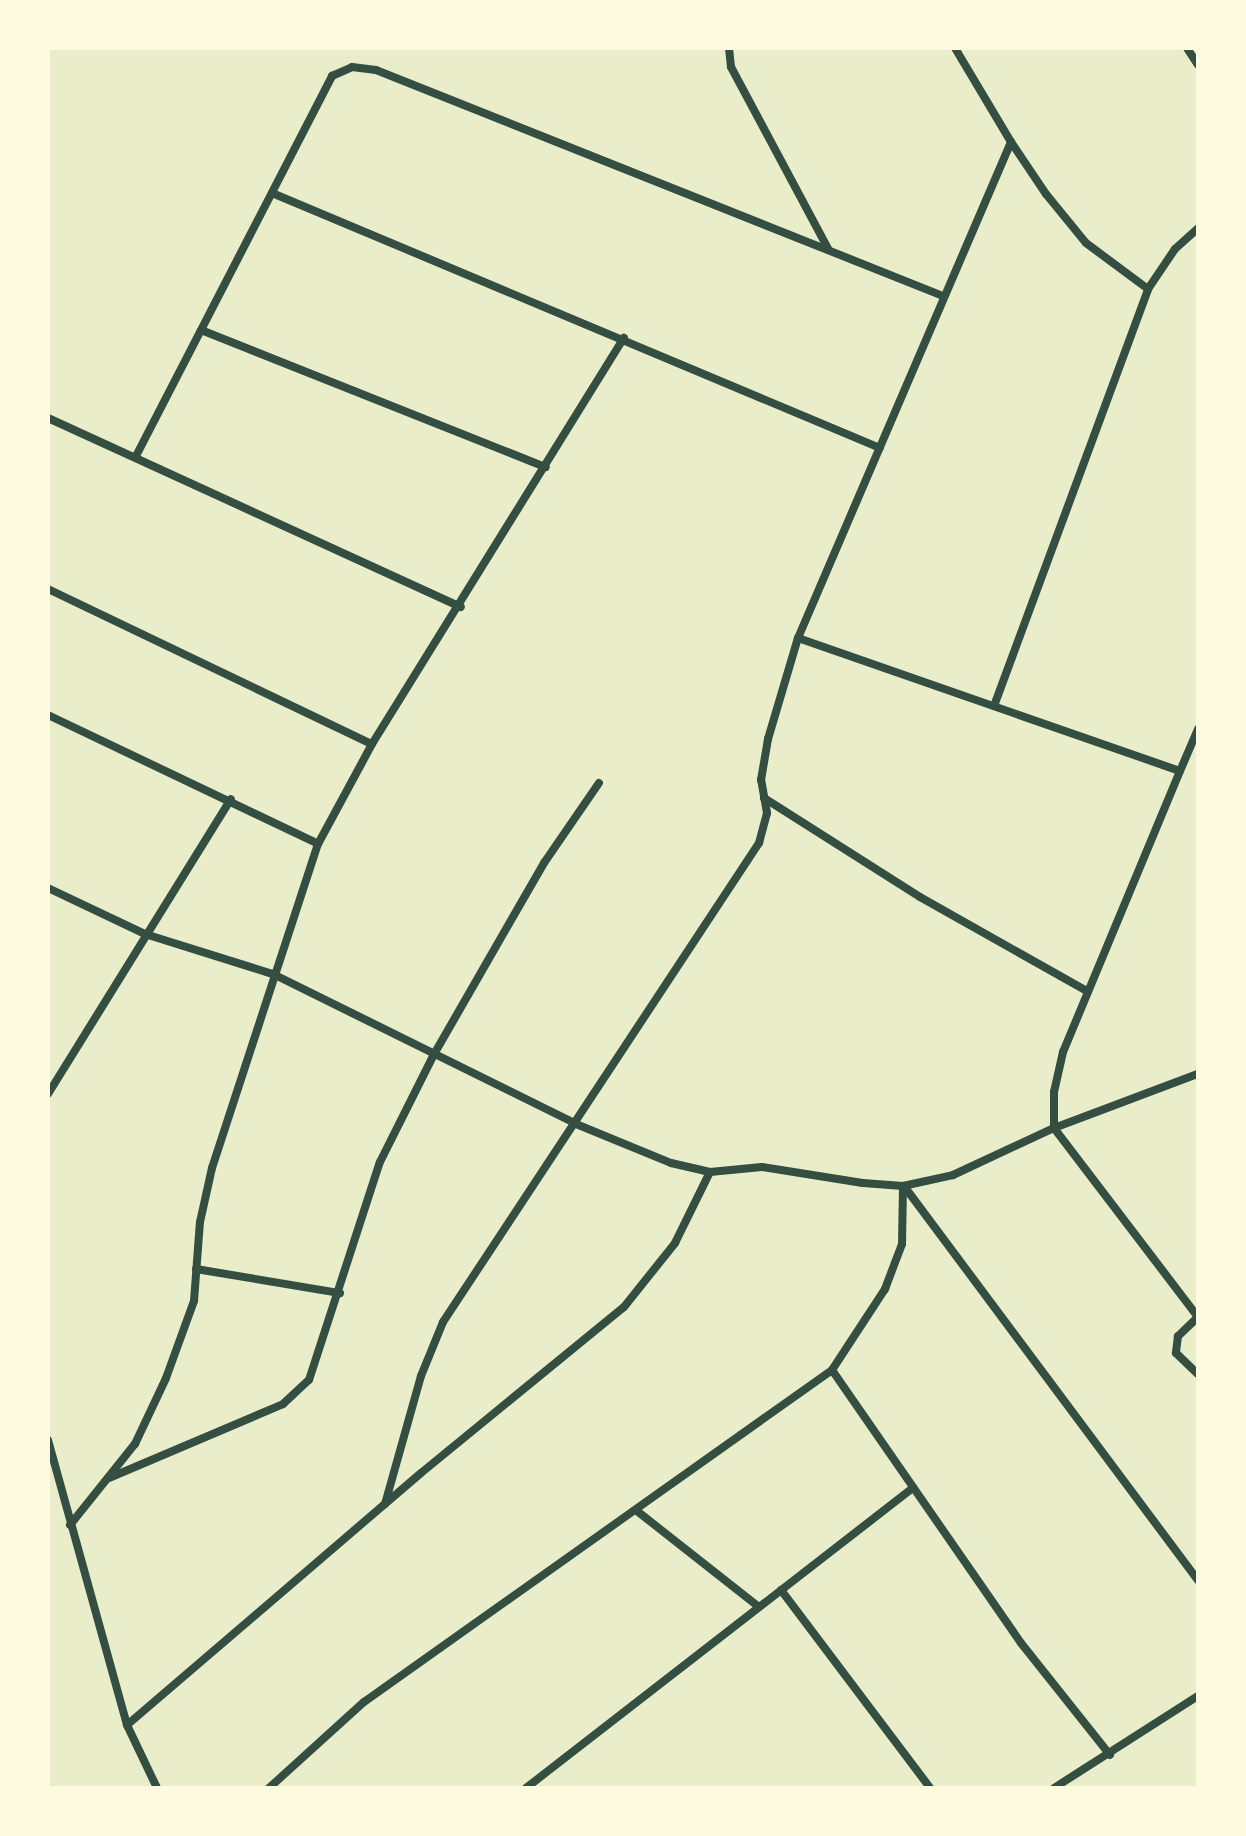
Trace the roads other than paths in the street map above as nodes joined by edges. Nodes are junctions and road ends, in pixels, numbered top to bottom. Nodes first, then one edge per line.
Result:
1 (729, 48) edge
2 (955, 48) edge
3 (1187, 48) edge
4 (1198, 65) edge
5 (1011, 142) junction
6 (272, 193) junction
7 (1198, 228) edge
8 (828, 250) junction
9 (1148, 289) junction
10 (943, 296) junction
11 (201, 330) junction
12 (624, 338) junction
13 (48, 418) edge
14 (880, 448) junction
15 (136, 456) junction
16 (546, 467) junction
17 (48, 589) edge
18 (461, 607) junction
19 (798, 638) junction
20 (994, 706) junction
21 (48, 715) edge
22 (1198, 729) edge
23 (372, 744) junction
24 (1180, 771) junction
25 (599, 783) dead end
26 (764, 798) junction
27 (231, 799) junction
28 (318, 844) junction
29 (48, 888) edge
30 (145, 934) junction
31 (273, 974) junction
32 (1085, 990) junction
33 (433, 1056) junction
34 (1198, 1074) edge
35 (48, 1094) edge
36 (576, 1124) junction
37 (1054, 1128) junction
38 (710, 1172) junction
39 (903, 1186) junction
40 (196, 1269) junction
41 (340, 1293) junction
42 (832, 1370) junction
43 (1198, 1374) edge
44 (48, 1440) edge
45 (105, 1479) junction
46 (913, 1488) junction
47 (385, 1504) junction
48 (637, 1511) junction
49 (70, 1525) junction
50 (1198, 1581) edge
51 (781, 1590) junction
52 (759, 1607) junction
53 (1198, 1696) edge
54 (127, 1725) junction
55 (1110, 1755) junction
56 (157, 1788) edge
57 (269, 1788) edge
58 (526, 1788) edge
59 (930, 1788) edge
60 (1054, 1788) edge

1 - 8 street
2 - 5 street
3 - 4 street
5 - 9 street
5 - 10 street
6 - 8 street
6 - 11 street
6 - 12 street
7 - 9 street
8 - 10 street
9 - 20 street
10 - 14 street
11 - 15 street
11 - 16 street
12 - 14 street
12 - 16 street
13 - 15 street
14 - 19 street
15 - 18 street
16 - 18 street
17 - 23 street
18 - 23 street
19 - 20 street
19 - 26 street
20 - 24 street
21 - 27 street
22 - 24 street
23 - 28 street
24 - 32 street
25 - 33 street
26 - 32 street
26 - 36 street
27 - 28 street
27 - 30 street
28 - 31 street
29 - 30 street
30 - 31 street
30 - 35 street
31 - 33 street
31 - 40 street
32 - 37 street
33 - 36 street
33 - 41 street
34 - 37 street
36 - 38 street
36 - 47 street
37 - 39 street
37 - 43 street
38 - 39 street
38 - 47 street
39 - 42 street
39 - 50 street
40 - 41 street
40 - 45 street
41 - 45 street
42 - 46 street
42 - 48 street
44 - 49 street
45 - 49 street
46 - 51 street
46 - 55 street
47 - 54 street
48 - 52 street
48 - 57 street
49 - 54 street
51 - 52 street
51 - 59 street
52 - 58 street
53 - 55 street
54 - 56 street
55 - 60 street

